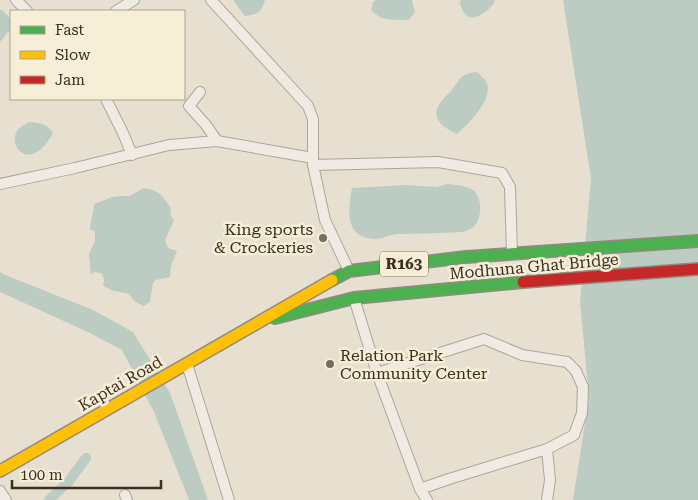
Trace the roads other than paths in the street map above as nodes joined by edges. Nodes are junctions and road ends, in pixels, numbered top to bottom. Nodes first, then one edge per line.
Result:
1 (16, 0) edge
2 (134, 0) edge
3 (211, 0) edge
4 (26, 10) edge
5 (118, 10) edge
6 (200, 92) dead end
7 (106, 100) edge
8 (217, 141) junction
9 (132, 155) junction
10 (313, 161) junction
11 (0, 184) edge
12 (698, 242) edge
13 (512, 254) junction
14 (698, 269) edge
15 (349, 272) junction
16 (354, 298) junction
17 (257, 323) junction
18 (187, 364) junction
19 (377, 373) junction
20 (547, 449) junction
21 (0, 471) edge
22 (420, 489) junction
23 (0, 492) edge
24 (6, 500) edge
25 (229, 500) edge
26 (427, 500) edge
27 (547, 500) edge

1 - 4 street
2 - 5 street
3 - 10 street
6 - 8 street
7 - 9 street
8 - 9 street
8 - 10 street
9 - 11 street
10 - 13 street
10 - 15 street
12 - 13 main road, Modhuna Ghat Bridge / R163
13 - 15 main road, R163
14 - 16 main road, Modhuna Ghat Bridge / R163
15 - 17 main road, R163
16 - 17 main road, Modhuna Ghat Bridge / R163
16 - 19 street
17 - 18 main road, Kaptai Road / R163
18 - 21 main road, Kaptai Road / R163
18 - 25 street
19 - 20 street
19 - 22 street
20 - 22 street
20 - 27 street
22 - 26 street
23 - 24 street

